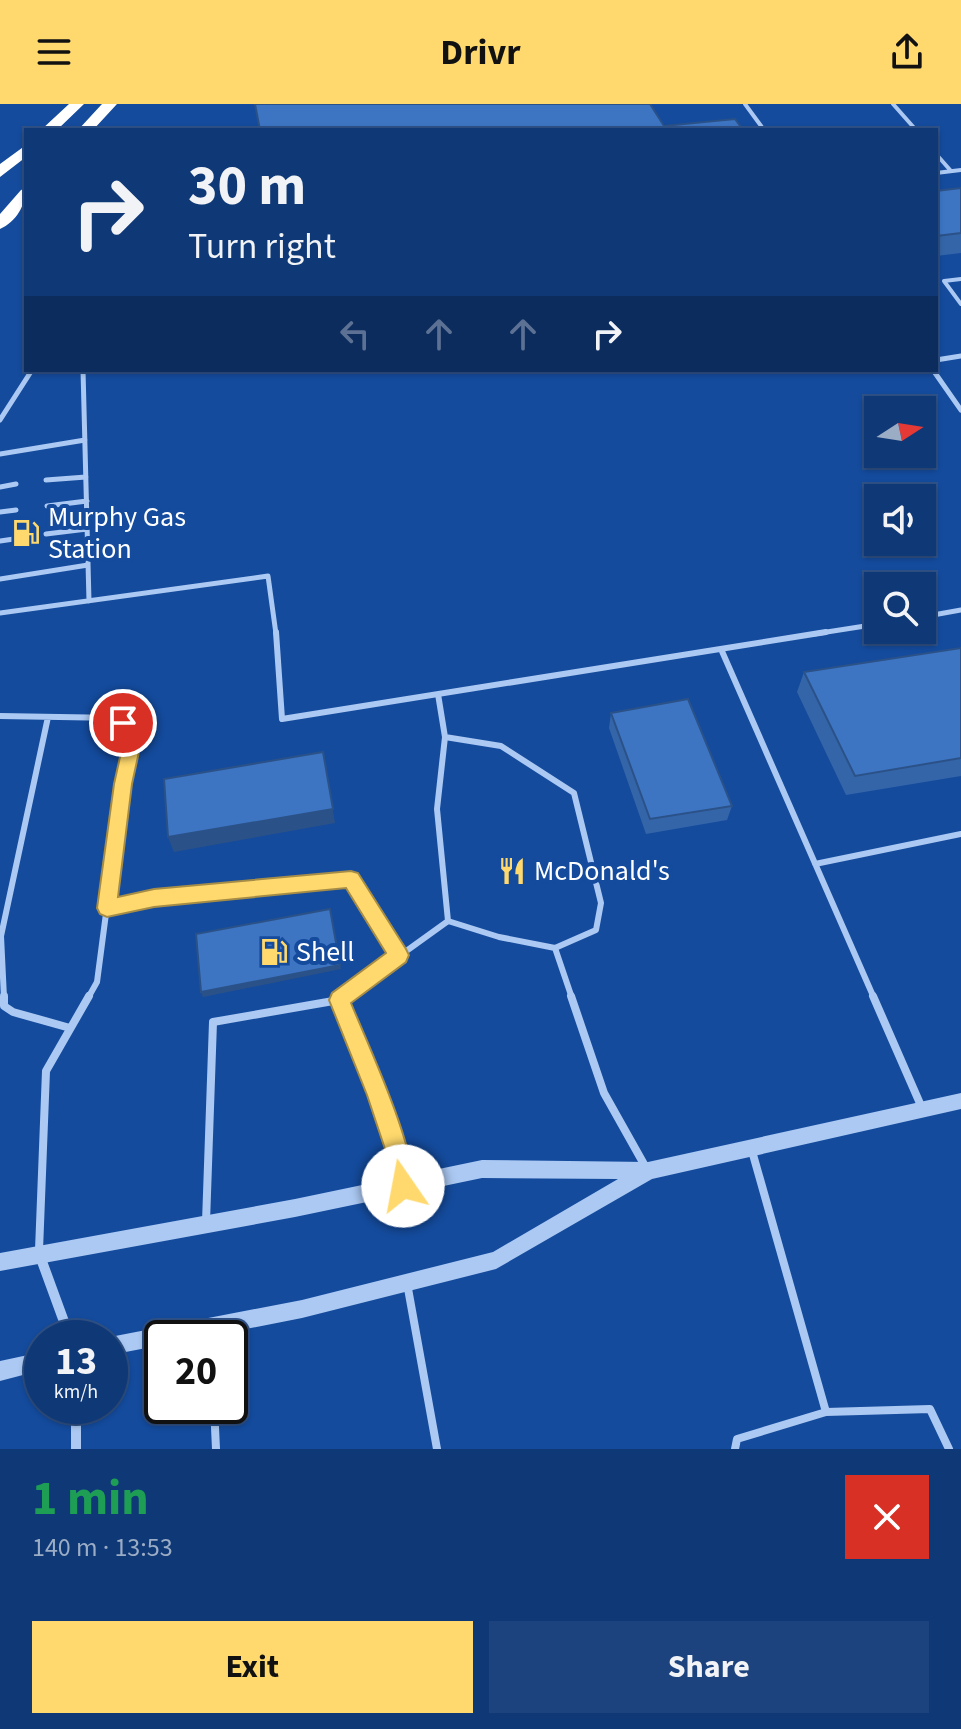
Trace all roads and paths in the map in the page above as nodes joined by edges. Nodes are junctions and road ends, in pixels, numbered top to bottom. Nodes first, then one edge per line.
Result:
1 (77, 104) edge
2 (110, 104) edge
3 (745, 104) edge
4 (893, 104) edge
5 (50, 128) edge
6 (87, 128) edge
7 (763, 128) edge
8 (914, 128) edge
9 (24, 151) edge
10 (938, 156) edge
11 (961, 170) edge
12 (951, 171) junction
13 (0, 172) edge
14 (938, 173) edge
15 (24, 195) edge
16 (0, 224) edge
17 (961, 279) edge
18 (961, 304) edge
19 (961, 356) edge
20 (938, 360) edge
21 (31, 372) edge
22 (83, 372) edge
23 (934, 372) edge
24 (961, 410) edge
25 (0, 420) edge
26 (85, 440) junction
27 (0, 454) edge
28 (86, 477) junction
29 (46, 480) dead end
30 (16, 484) dead end
31 (0, 487) edge
32 (87, 501) junction
33 (47, 506) dead end
34 (16, 510) dead end
35 (0, 512) edge
36 (87, 529) junction
37 (46, 534) dead end
38 (14, 539) dead end
39 (0, 541) edge
40 (88, 565) junction
41 (0, 579) edge
42 (89, 601) junction
43 (961, 610) edge
44 (0, 613) edge
45 (936, 614) edge
46 (864, 626) edge
47 (721, 649) junction
48 (438, 694) junction
49 (0, 716) edge
50 (48, 717) junction
51 (445, 737) junction
52 (961, 834) edge
53 (815, 864) junction
54 (107, 908) junction
55 (448, 921) junction
56 (555, 948) junction
57 (399, 955) junction
58 (339, 1000) junction
59 (2, 1006) edge
60 (70, 1028) junction
61 (961, 1101) edge
62 (922, 1108) junction
63 (751, 1148) junction
64 (648, 1171) junction
65 (403, 1186) junction
66 (206, 1224) junction
67 (39, 1254) junction
68 (0, 1262) edge
69 (407, 1282) junction
70 (63, 1320) edge
71 (248, 1322) edge
72 (24, 1365) edge
73 (0, 1371) edge
74 (826, 1412) junction
75 (76, 1424) edge
76 (215, 1424) edge
77 (76, 1449) edge
78 (216, 1449) edge
79 (437, 1449) edge
80 (735, 1449) edge
81 (949, 1449) edge

1 - 5 highway
2 - 6 highway
3 - 7 lane
4 - 8 lane
9 - 13 highway
10 - 12 lane
11 - 12 lane
12 - 14 lane
15 - 16 highway
17 - 18 lane
19 - 20 lane
21 - 25 lane
22 - 26 lane
23 - 24 lane
26 - 27 lane
26 - 28 lane
28 - 29 lane
28 - 32 lane
30 - 31 lane
32 - 33 lane
32 - 36 lane
34 - 35 lane
36 - 37 lane
36 - 40 lane
38 - 39 lane
40 - 41 lane
40 - 42 lane
42 - 44 lane
42 - 48 lane
43 - 45 lane
46 - 47 lane
47 - 48 lane
47 - 53 lane
48 - 51 lane
49 - 50 lane
50 - 54 lane
50 - 59 lane
51 - 55 lane
51 - 56 lane
52 - 53 lane
53 - 62 lane
54 - 57 lane
54 - 60 lane
55 - 56 lane
55 - 57 lane
56 - 64 lane
57 - 58 lane
58 - 65 lane
58 - 66 lane
59 - 60 lane
60 - 67 lane
61 - 62 street
62 - 63 street
63 - 64 street
63 - 74 lane
64 - 65 street
64 - 69 street
65 - 66 street
66 - 67 street
67 - 68 street
67 - 70 street
69 - 71 street
69 - 79 lane
72 - 73 street
74 - 80 lane
74 - 81 lane
75 - 77 street
76 - 78 lane

